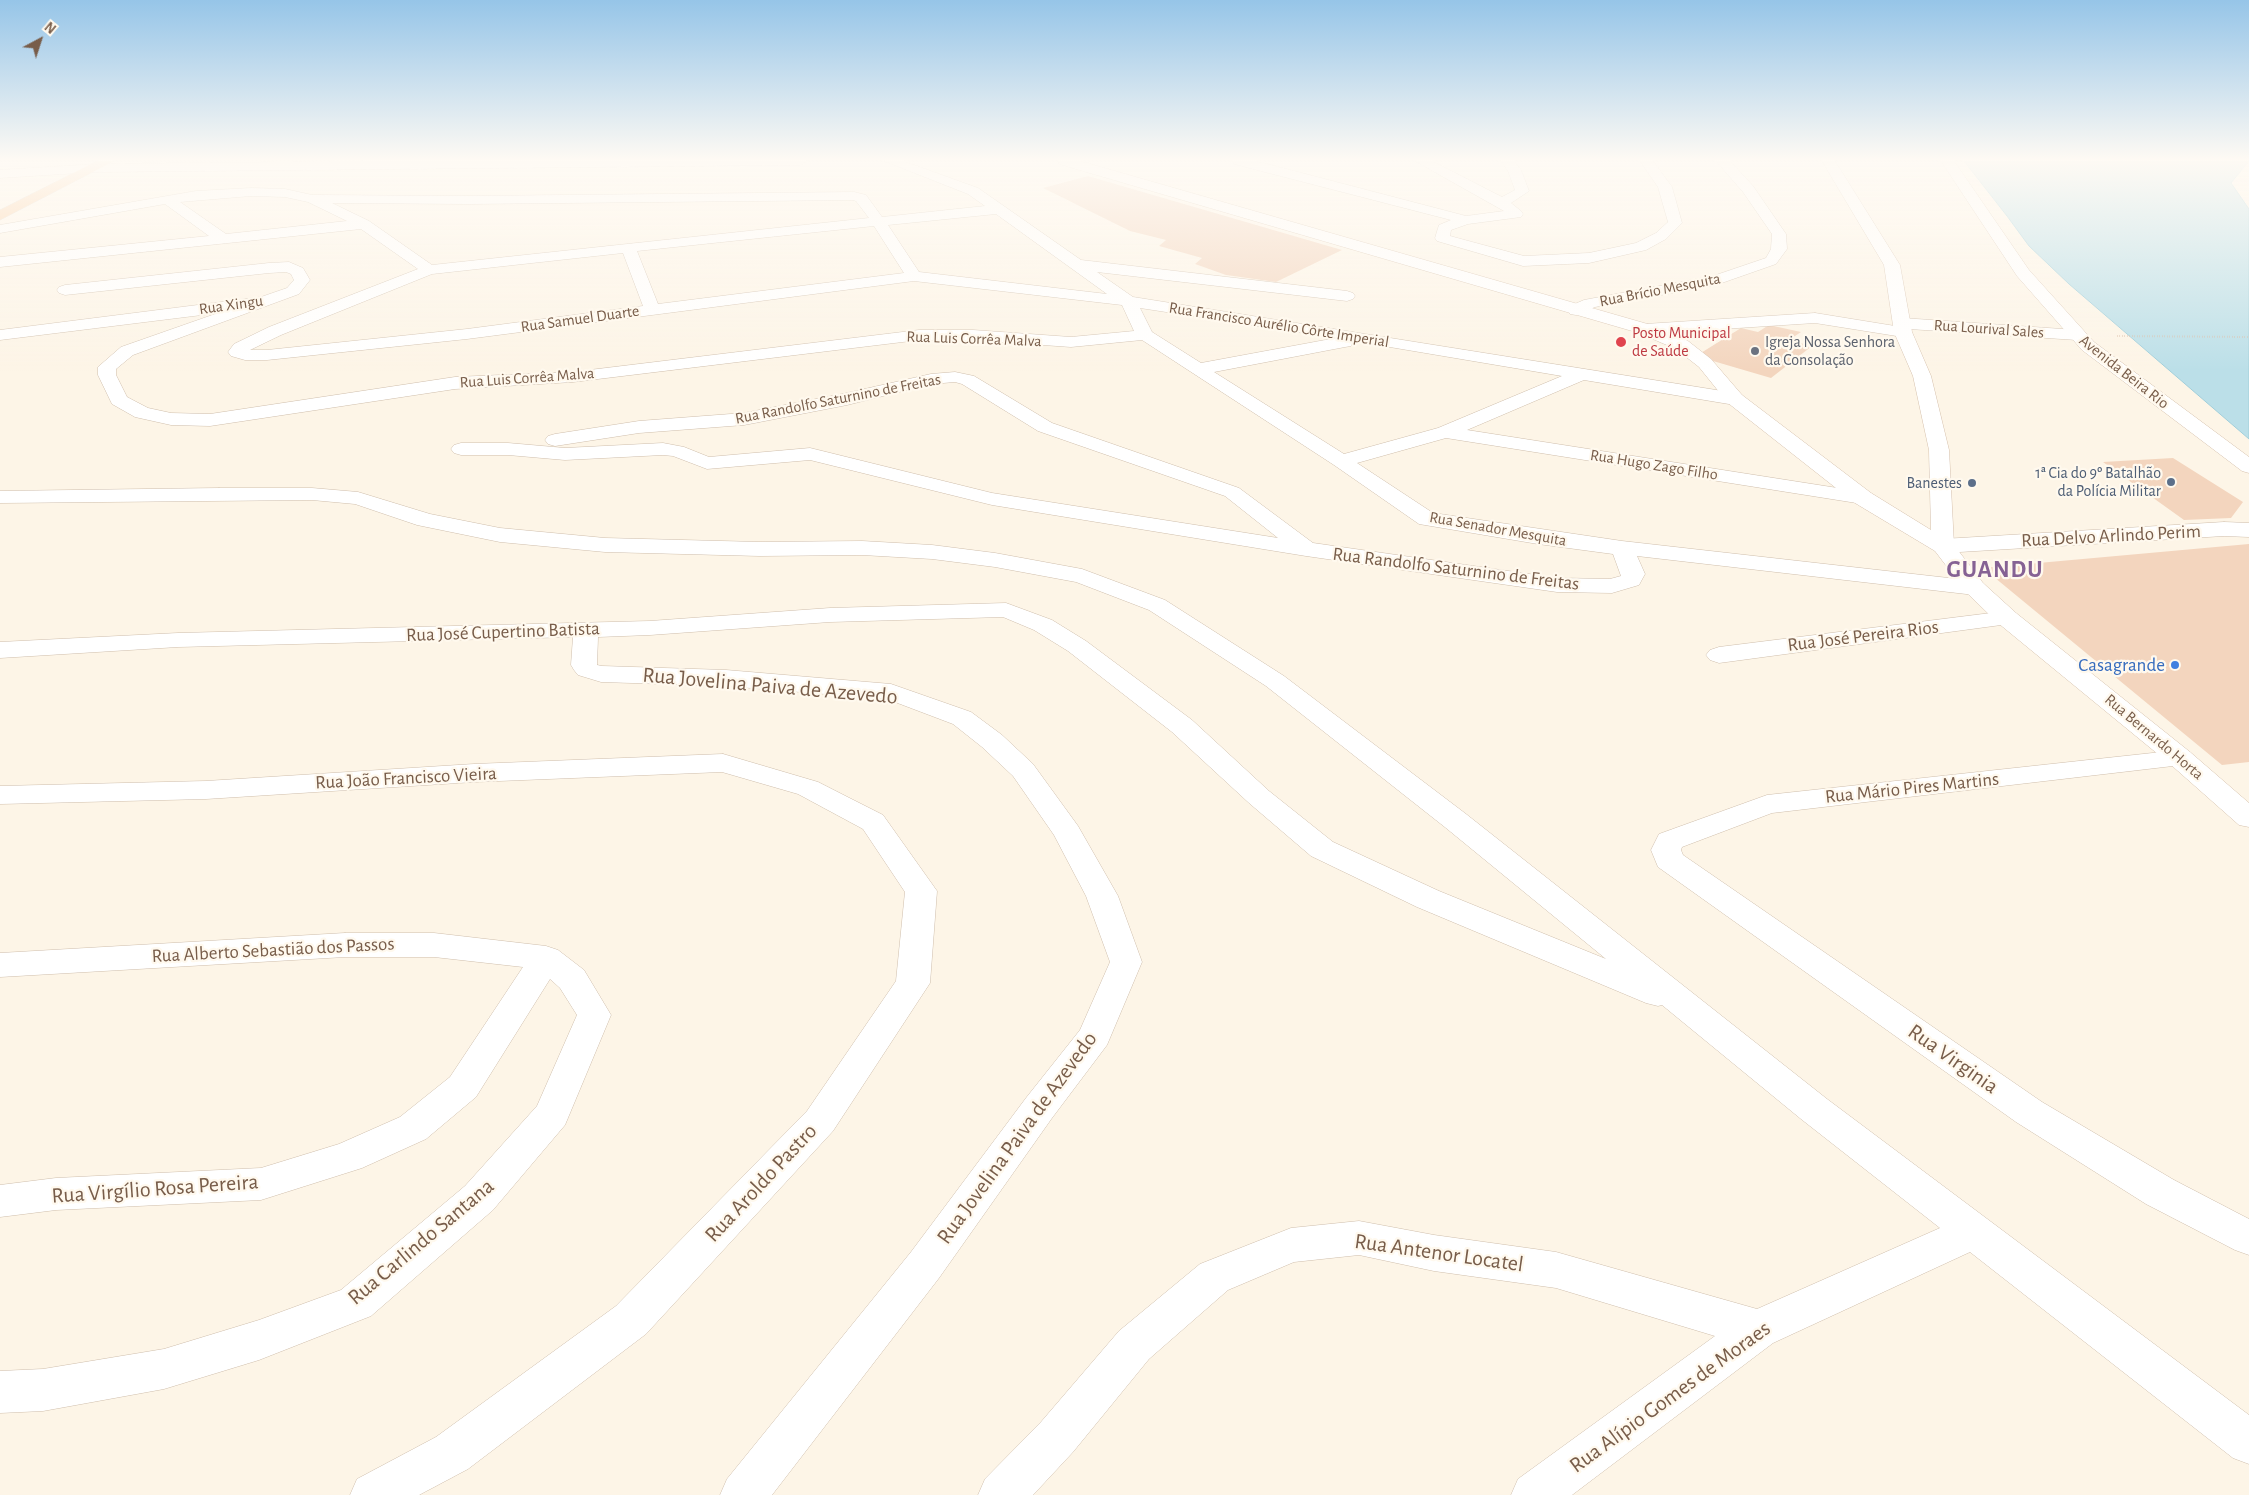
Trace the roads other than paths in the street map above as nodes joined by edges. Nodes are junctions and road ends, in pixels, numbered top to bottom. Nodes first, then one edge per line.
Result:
1 (212, 231) edge
2 (295, 231) edge
3 (374, 231) edge
4 (657, 231) edge
5 (785, 231) edge
6 (884, 231) edge
7 (1029, 231) edge
8 (1302, 231) edge
9 (1443, 231) edge
10 (1667, 231) edge
11 (1777, 231) edge
12 (1871, 231) edge
13 (1994, 231) edge
14 (222, 238) junction
15 (650, 245) junction
16 (628, 247) junction
17 (0, 262) edge
18 (1076, 264) junction
19 (429, 270) junction
20 (74, 272) junction
21 (914, 276) junction
22 (1347, 296) dead end
23 (1128, 301) junction
24 (264, 302) junction
25 (652, 309) junction
26 (1576, 310) junction
27 (1902, 327) junction
28 (1645, 329) junction
29 (39, 330) junction
30 (1145, 334) junction
31 (2077, 334) junction
32 (0, 335) edge
33 (1366, 338) junction
34 (1199, 369) junction
35 (1582, 374) junction
36 (1735, 400) junction
37 (1445, 432) junction
38 (508, 448) junction
39 (461, 449) dead end
40 (1341, 461) junction
41 (2249, 467) edge
42 (0, 497) edge
43 (1863, 498) junction
44 (2249, 530) edge
45 (1943, 546) junction
46 (1622, 548) junction
47 (1306, 549) junction
48 (1974, 588) junction
49 (2007, 618) junction
50 (586, 630) junction
51 (0, 650) edge
52 (1719, 656) dead end
53 (2180, 758) junction
54 (808, 788) joint
55 (0, 795) edge
56 (2249, 818) edge
57 (1669, 860) joint
58 (546, 958) junction
59 (0, 965) edge
60 (1685, 1005) junction
61 (0, 1201) edge
62 (1972, 1232) junction
63 (2249, 1238) edge
64 (1758, 1329) junction
65 (0, 1392) edge
66 (2249, 1442) edge
67 (373, 1495) edge
68 (743, 1495) edge
69 (1001, 1495) edge
70 (1534, 1495) edge

1 - 14 street
2 - 14 street
3 - 19 street
4 - 15 street
5 - 15 street
6 - 21 street
7 - 18 street, Rua Senador Mesquita
8 - 26 street
9 - 10 street
11 - 26 street, Rua Brício Mesquita
12 - 27 street
13 - 31 street, Avenida Beira Rio
14 - 20 street
15 - 16 street
16 - 19 street
16 - 25 street
17 - 20 street
18 - 22 street
18 - 23 street, Rua Senador Mesquita
19 - 25 street, Rua Samuel Duarte
20 - 24 street, Rua Xingu
20 - 29 street
21 - 23 street, Rua Francisco Aurélio Côrte Imperial
21 - 25 street, Rua Samuel Duarte
23 - 30 street, Rua Senador Mesquita
23 - 33 street, Rua Francisco Aurélio Côrte Imperial
24 - 29 street, Rua Xingu
24 - 30 street, Rua Luis Corrêa Malva
26 - 28 street
27 - 28 street, Rua Lourival Sales
27 - 31 street, Rua Lourival Sales
27 - 45 street
28 - 36 street
29 - 32 street, Rua Xingu
30 - 34 street, Rua Senador Mesquita
31 - 41 street, Avenida Beira Rio
33 - 34 street
33 - 35 street, Rua Francisco Aurélio Côrte Imperial
34 - 40 street, Rua Senador Mesquita
35 - 36 street, Rua Francisco Aurélio Côrte Imperial
35 - 37 street
36 - 43 street
37 - 40 street
37 - 43 street, Rua Hugo Zago Filho
38 - 39 street, Rua Randolfo Saturnino de Freitas
38 - 47 street, Rua Randolfo Saturnino de Freitas
38 - 47 street, Rua Randolfo Saturnino de Freitas
40 - 46 street, Rua Senador Mesquita
42 - 60 street
43 - 45 street
44 - 45 street, Rua Delvo Arlindo Perim
45 - 48 street, Rua Bernardo Horta
46 - 47 street, Rua Randolfo Saturnino de Freitas
46 - 48 street, Rua Senador Mesquita
48 - 49 street, Rua Bernardo Horta
49 - 52 street, Rua José Pereira Rios
49 - 53 street, Rua Bernardo Horta
50 - 51 street, Rua José Cupertino Batista
50 - 60 street, Rua José Cupertino Batista
50 - 68 street, Rua Jovelina Paiva de Azevedo
53 - 56 street, Rua Bernardo Horta
53 - 57 street, Rua Mário Pires Martins
54 - 55 street, Rua João Francisco Vieira
54 - 67 street, Rua Aroldo Pastro
57 - 63 street, Rua Virginia
58 - 59 street, Rua Alberto Sebastião dos Passos
58 - 61 street, Rua Virgílio Rosa Pereira
58 - 65 street, Rua Carlindo Santana
60 - 62 street
62 - 64 street, Rua Alípio Gomes de Moraes
62 - 66 street
64 - 69 street, Rua Antenor Locatel
64 - 70 street, Rua Alípio Gomes de Moraes

